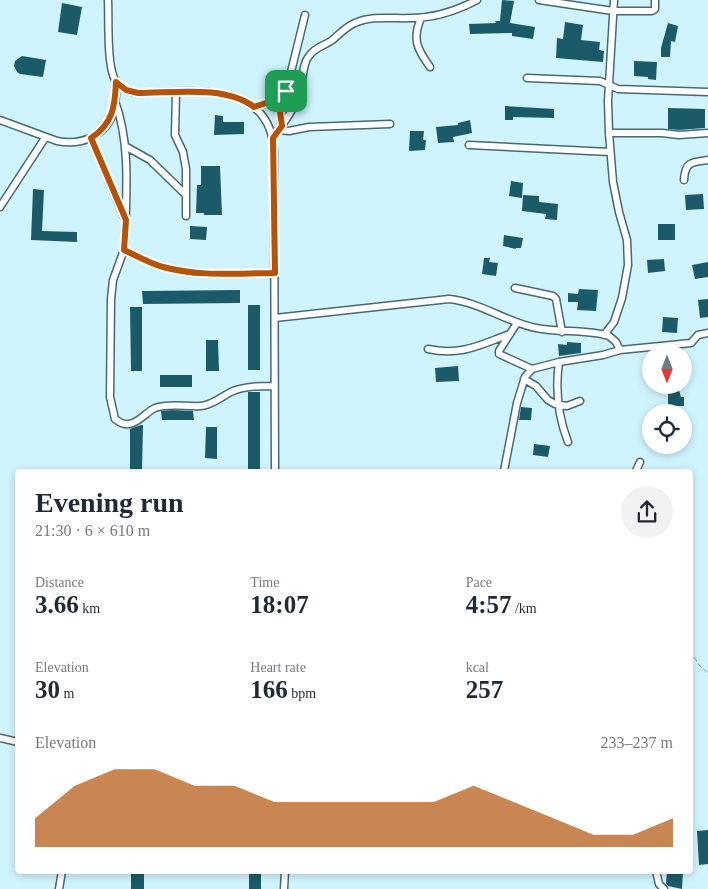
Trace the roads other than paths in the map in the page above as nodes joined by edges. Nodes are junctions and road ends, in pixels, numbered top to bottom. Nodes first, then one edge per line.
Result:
1 (108, 0) edge
2 (477, 0) edge
3 (539, 0) edge
4 (614, 0) edge
5 (655, 0) edge
6 (613, 11) junction
7 (305, 15) dead end
8 (421, 18) junction
9 (430, 67) dead end
10 (527, 78) dead end
11 (116, 82) junction
12 (609, 84) junction
13 (286, 91) junction
14 (176, 92) junction
15 (708, 92) edge
16 (115, 100) junction
17 (254, 107) junction
18 (0, 120) edge
19 (390, 124) dead end
20 (280, 128) junction
21 (608, 133) junction
22 (708, 133) edge
23 (45, 138) junction
24 (91, 138) junction
25 (273, 138) junction
26 (469, 144) dead end
27 (126, 146) junction
28 (610, 152) junction
29 (708, 160) edge
30 (684, 180) dead end
31 (186, 195) junction
32 (0, 207) edge
33 (186, 216) dead end
34 (126, 220) junction
35 (124, 250) junction
36 (275, 273) junction
37 (515, 288) dead end
38 (275, 318) junction
39 (517, 323) junction
40 (562, 332) junction
41 (708, 333) edge
42 (510, 334) junction
43 (604, 335) junction
44 (428, 349) dead end
45 (620, 350) junction
46 (559, 362) junction
47 (532, 369) junction
48 (524, 379) junction
49 (274, 386) junction
50 (580, 401) dead end
51 (558, 406) junction
52 (568, 442) dead end
53 (640, 462) dead end
54 (275, 469) edge
55 (504, 469) edge
56 (637, 469) edge
57 (0, 738) edge
58 (15, 741) edge
59 (62, 874) edge
60 (285, 874) edge
61 (657, 874) edge
62 (59, 889) edge
63 (284, 889) edge
64 (664, 889) edge

1 - 11 street
2 - 8 street
3 - 6 street
4 - 6 street
5 - 6 street
6 - 12 street
7 - 13 street
8 - 9 street
8 - 20 street
10 - 12 street
11 - 14 street
11 - 16 street
12 - 15 street
12 - 21 street
13 - 17 street
13 - 20 street
14 - 17 street
14 - 31 street
16 - 24 street
16 - 27 street
17 - 25 street
18 - 23 street
19 - 20 street
20 - 25 street
21 - 22 street
21 - 28 street
23 - 24 street
23 - 32 street
24 - 34 street
25 - 36 street
26 - 28 street
27 - 31 street
27 - 34 street
28 - 43 street
29 - 30 street
31 - 33 street
34 - 35 street
35 - 36 street
35 - 49 street
36 - 38 street
37 - 40 street
38 - 39 street
38 - 49 street
39 - 40 street
39 - 42 street
40 - 43 street
41 - 45 street
42 - 44 street
42 - 47 street
43 - 45 street
45 - 46 street
46 - 47 street
46 - 51 street
47 - 48 street
48 - 51 street
48 - 55 street
49 - 54 street
50 - 51 street
51 - 52 street
53 - 56 street
57 - 58 street
59 - 62 street
60 - 63 street
61 - 64 street

